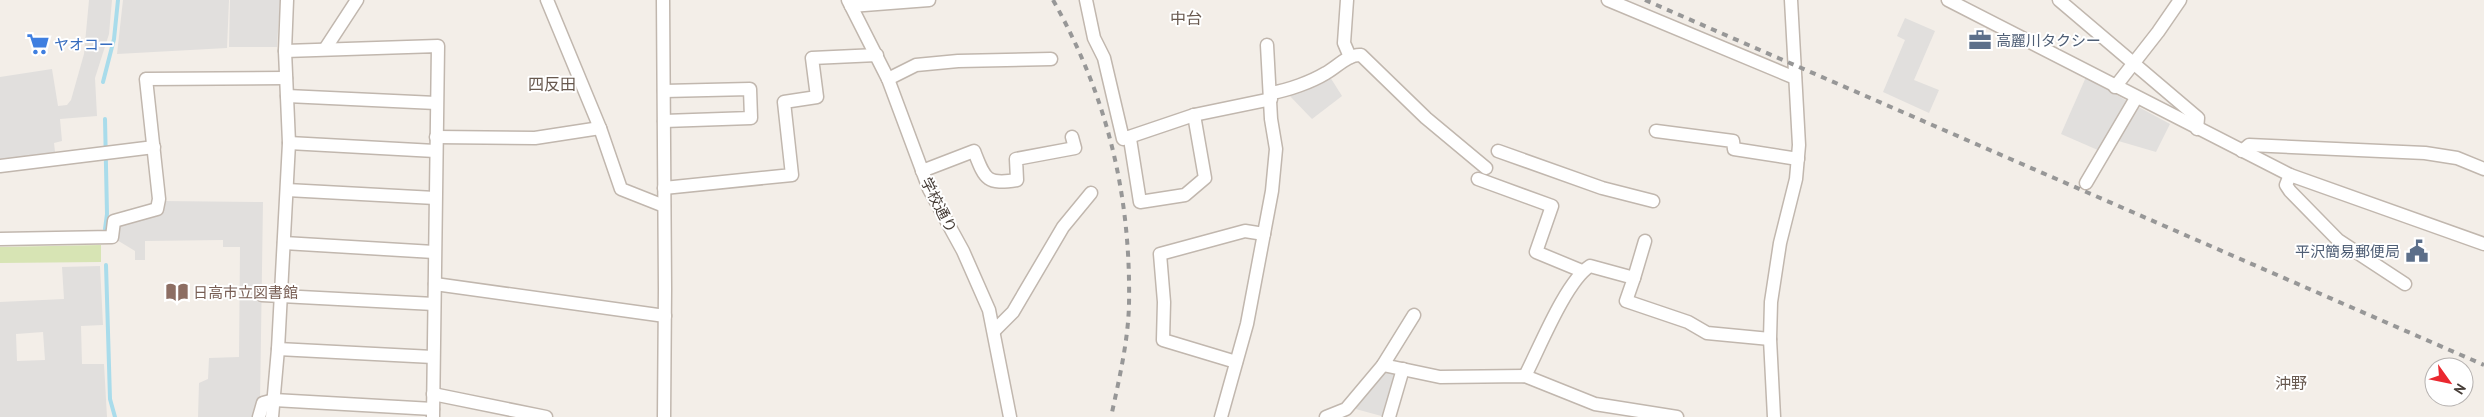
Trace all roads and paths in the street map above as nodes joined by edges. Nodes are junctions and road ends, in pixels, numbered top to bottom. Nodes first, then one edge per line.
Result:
1 (287, 0) edge
2 (357, 0) edge
3 (547, 0) edge
4 (663, 0) edge
5 (929, 0) edge
6 (1086, 0) edge
7 (1347, 0) edge
8 (1608, 0) edge
9 (1791, 0) edge
10 (1948, 0) edge
11 (2059, 0) edge
12 (2180, 0) edge
13 (850, 3) edge
14 (1267, 46) dead end
15 (325, 49) junction
16 (284, 50) junction
17 (877, 54) junction
18 (1350, 57) junction
19 (1051, 59) dead end
20 (2133, 64) junction
21 (286, 78) junction
22 (1795, 78) junction
23 (888, 79) junction
24 (2115, 87) junction
25 (664, 91) junction
26 (287, 96) junction
27 (1271, 96) junction
28 (2136, 98) junction
29 (436, 103) junction
30 (1194, 115) junction
31 (664, 121) junction
32 (600, 128) junction
33 (2197, 129) junction
34 (1656, 131) dead end
35 (436, 137) junction
36 (1072, 137) dead end
37 (1130, 138) junction
38 (289, 143) junction
39 (154, 147) junction
40 (435, 151) junction
41 (1498, 151) dead end
42 (2242, 151) junction
43 (1798, 159) junction
44 (0, 166) edge
45 (2484, 169) edge
46 (922, 171) junction
47 (2290, 175) junction
48 (2086, 183) dead end
49 (664, 188) junction
50 (287, 190) junction
51 (1091, 193) dead end
52 (435, 198) junction
53 (1652, 201) dead end
54 (664, 206) junction
55 (1264, 234) junction
56 (0, 239) edge
57 (1645, 241) dead end
58 (284, 243) junction
59 (2484, 244) edge
60 (434, 252) junction
61 (1582, 271) junction
62 (1634, 278) junction
63 (435, 284) junction
64 (2405, 284) dead end
65 (262, 294) dead end
66 (281, 297) junction
67 (434, 304) junction
68 (1414, 315) dead end
69 (665, 316) junction
70 (995, 330) junction
71 (1770, 340) junction
72 (278, 349) junction
73 (433, 356) junction
74 (1236, 362) junction
75 (1383, 365) junction
76 (1403, 369) junction
77 (1526, 376) junction
78 (433, 394) junction
79 (274, 400) junction
80 (433, 413) edge
81 (258, 417) edge
82 (272, 417) edge
83 (546, 417) edge
84 (664, 417) edge
85 (1010, 417) edge
86 (1221, 417) edge
87 (1326, 417) edge
88 (1389, 417) edge
89 (1677, 417) edge
90 (1774, 417) edge

1 - 16 street
2 - 15 street
3 - 32 street
4 - 25 street
5 - 13 street
6 - 37 street
7 - 18 street
8 - 22 street
9 - 22 street
10 - 24 street
11 - 20 street
12 - 20 street
13 - 17 street, 学校通り
14 - 27 street
15 - 16 street
15 - 29 street
16 - 21 street
17 - 23 street, 学校通り
17 - 49 street
18 - 27 street
18 - 61 street
19 - 23 street
20 - 24 street
20 - 33 street
21 - 26 street
21 - 39 street
22 - 43 street
23 - 46 street, 学校通り
24 - 28 street
25 - 31 street
25 - 31 street
26 - 29 street
26 - 38 street
27 - 30 street
27 - 55 street
28 - 33 street
28 - 48 street
29 - 35 street
30 - 37 street
30 - 37 street
31 - 49 street
32 - 35 street
32 - 54 street
33 - 42 street
34 - 43 street
35 - 40 street
36 - 46 street
38 - 40 street
38 - 50 street
39 - 44 street
39 - 56 street
40 - 52 street
41 - 53 street
42 - 45 street
42 - 47 street
43 - 71 street
46 - 70 street, 学校通り
47 - 59 street
47 - 64 street
49 - 54 street
50 - 52 street
50 - 58 street
51 - 70 street
52 - 60 street
54 - 69 street
55 - 74 street
55 - 74 street
57 - 62 street
58 - 60 street
58 - 66 street
60 - 63 street
61 - 62 street
61 - 77 street
62 - 71 street
63 - 67 street
63 - 69 street
65 - 66 street
66 - 67 street
66 - 72 street
67 - 73 street
68 - 75 street
69 - 84 street
70 - 85 street, 学校通り
71 - 90 street
72 - 73 street
72 - 79 street
73 - 78 street
74 - 86 street
75 - 76 street
75 - 87 street
76 - 77 street
76 - 88 street
77 - 89 street
78 - 80 street
78 - 83 street
79 - 80 street
79 - 81 street
79 - 82 street

